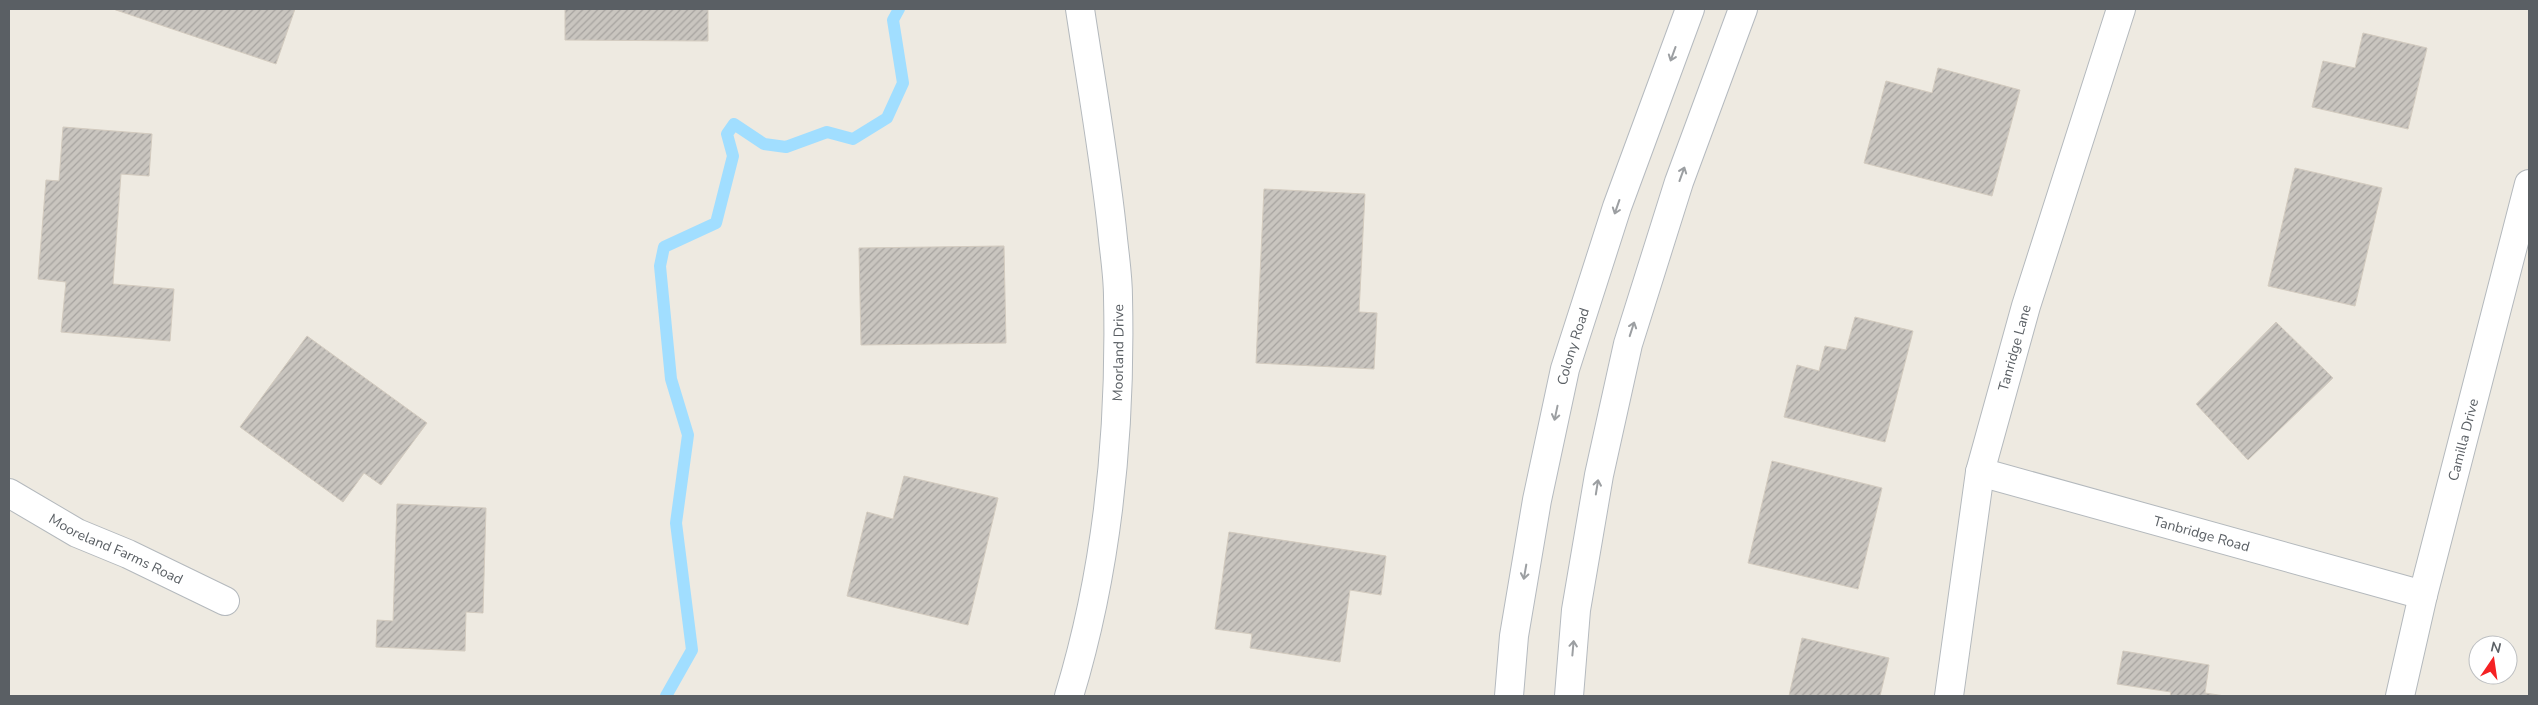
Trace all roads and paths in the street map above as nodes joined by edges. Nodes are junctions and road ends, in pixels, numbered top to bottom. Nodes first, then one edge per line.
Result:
1 (1080, 9) edge
2 (1690, 9) edge
3 (1743, 9) edge
4 (2121, 9) edge
5 (2529, 184) edge
6 (1980, 472) junction
7 (9, 493) edge
8 (2422, 595) junction
9 (226, 600) dead end
10 (1068, 696) edge
11 (1509, 696) edge
12 (1569, 696) edge
13 (1949, 696) edge
14 (2400, 696) edge

1 - 10 street, Moorland Drive
2 -> 11 street, Colony Road
12 -> 3 street
4 - 6 street, Tanridge Lane
5 - 8 street, Camilla Drive
6 - 8 street, Tanbridge Road
6 - 13 street, Tanridge Lane
7 - 9 street, Mooreland Farms Road
8 - 14 street, Camilla Drive

